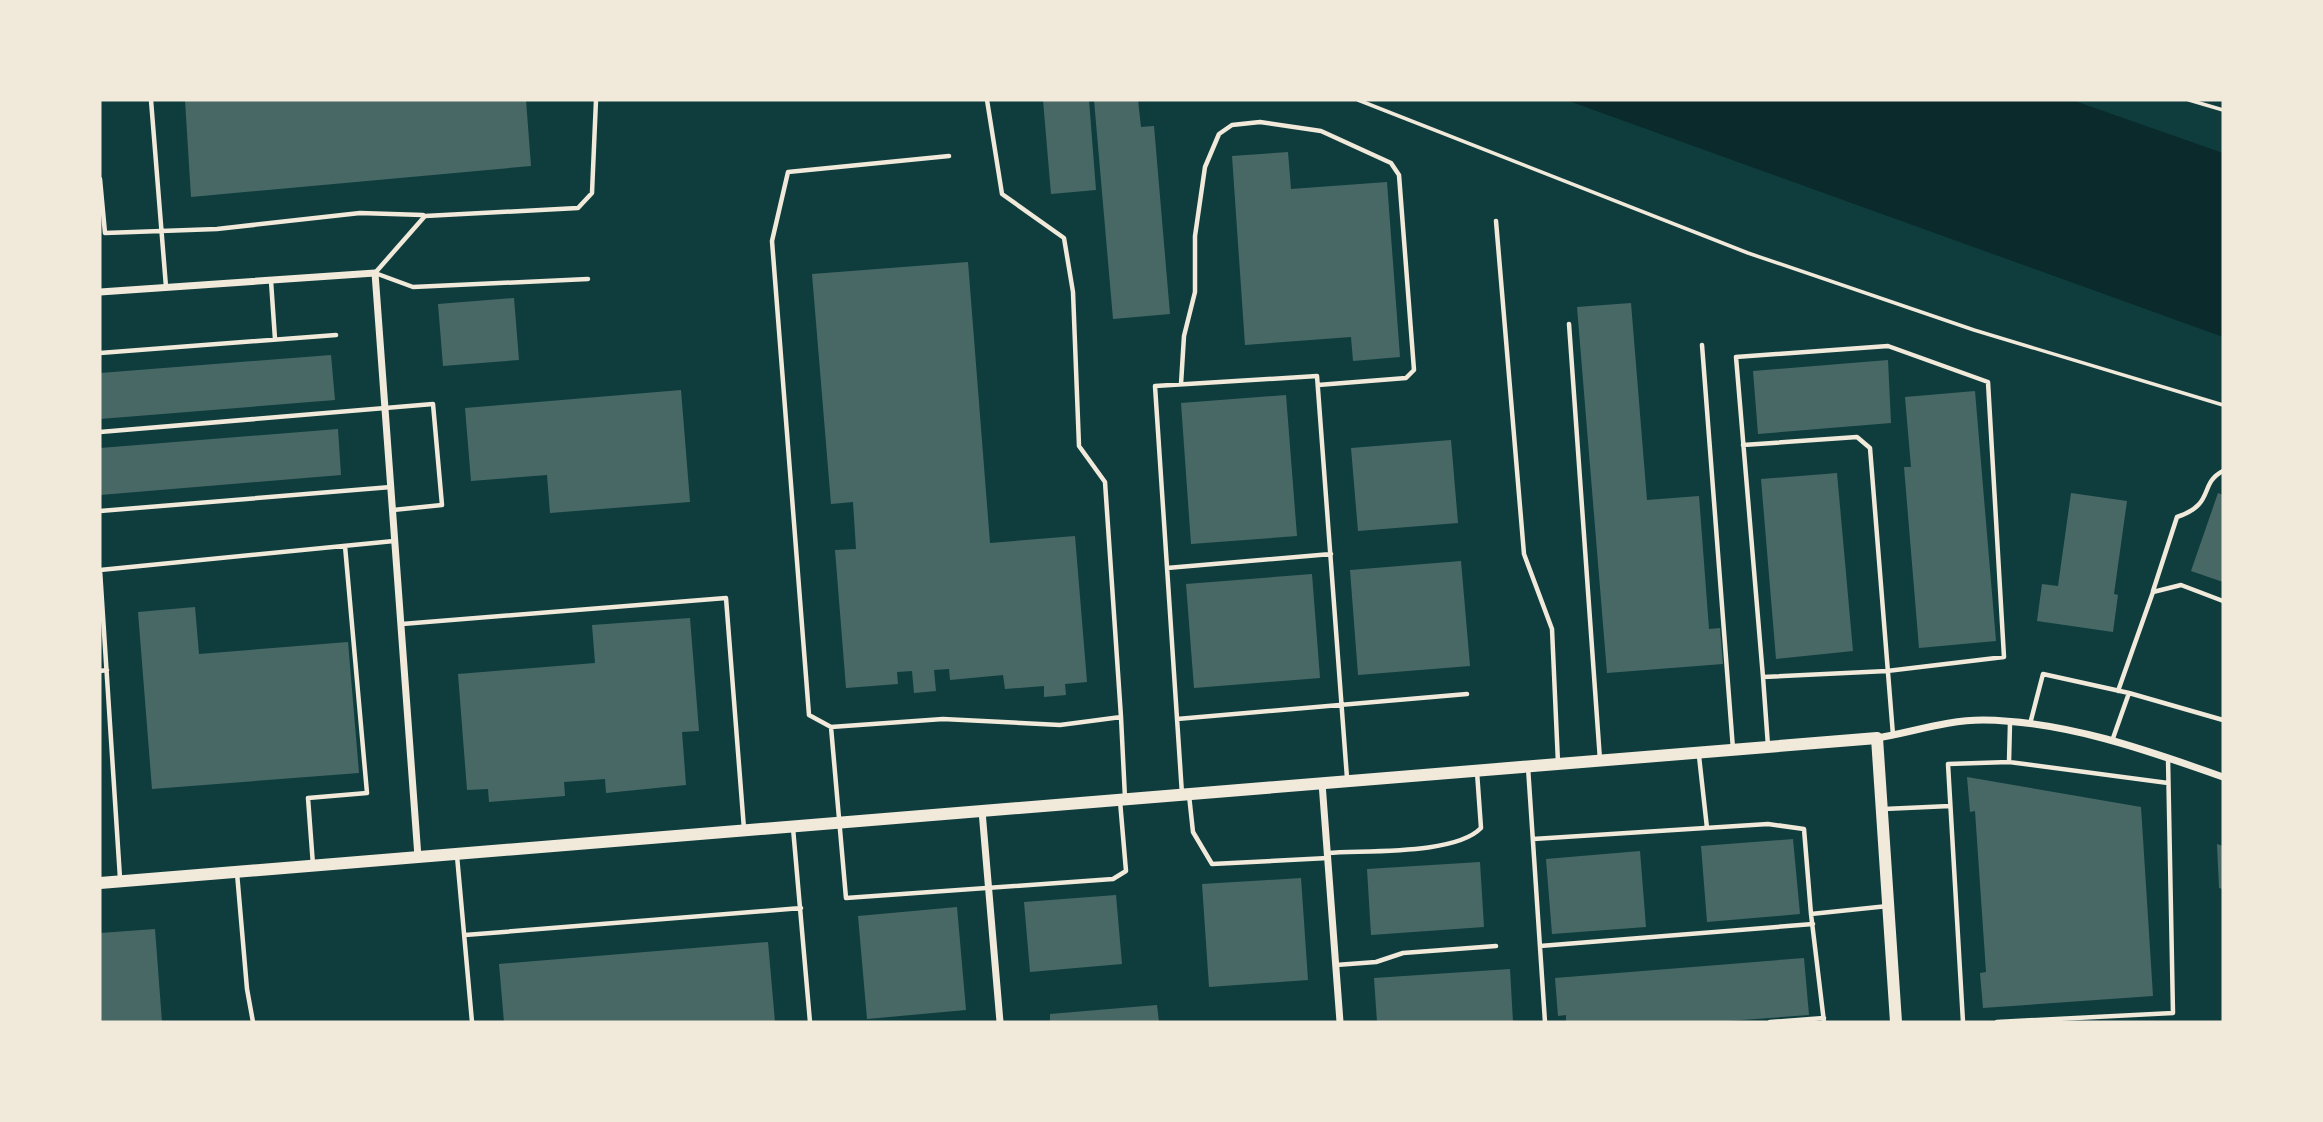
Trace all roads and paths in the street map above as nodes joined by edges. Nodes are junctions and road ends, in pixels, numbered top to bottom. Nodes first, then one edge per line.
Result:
1 (151, 100) edge
2 (596, 100) edge
3 (987, 100) edge
4 (1358, 100) edge
5 (2189, 100) edge
6 (2223, 110) edge
7 (949, 156) dead end
8 (100, 179) edge
9 (425, 216) junction
10 (1496, 221) dead end
11 (161, 231) junction
12 (374, 272) junction
13 (588, 279) dead end
14 (271, 280) junction
15 (166, 287) junction
16 (100, 292) edge
17 (1569, 324) dead end
18 (336, 335) dead end
19 (275, 339) junction
20 (1702, 345) dead end
21 (100, 353) edge
22 (1181, 384) junction
23 (1318, 385) junction
24 (2223, 405) edge
25 (385, 407) junction
26 (100, 432) edge
27 (1743, 446) junction
28 (2223, 471) edge
29 (391, 487) junction
30 (393, 510) junction
31 (100, 511) edge
32 (395, 541) junction
33 (345, 546) junction
34 (1331, 554) junction
35 (1167, 568) junction
36 (2153, 592) junction
37 (2223, 601) edge
38 (402, 624) junction
39 (107, 670) junction
40 (100, 671) edge
41 (1887, 671) junction
42 (1763, 677) junction
43 (2118, 691) junction
44 (1467, 694) dead end
45 (2129, 694) junction
46 (1342, 705) junction
47 (1121, 717) junction
48 (1177, 719) junction
49 (2223, 720) edge
50 (2010, 723) junction
51 (2030, 724) junction
52 (831, 726) junction
53 (1893, 736) junction
54 (1877, 738) junction
55 (2112, 742) junction
56 (1768, 747) junction
57 (1733, 750) junction
58 (1698, 753) junction
59 (2168, 758) junction
60 (1600, 761) junction
61 (2009, 762) junction
62 (1558, 764) junction
63 (1528, 766) junction
64 (1477, 771) junction
65 (2223, 777) edge
66 (1347, 781) junction
67 (1322, 783) junction
68 (2168, 783) junction
69 (1185, 794) junction
70 (1123, 799) junction
71 (1950, 806) junction
72 (1882, 809) junction
73 (982, 811) junction
74 (838, 823) junction
75 (793, 826) junction
76 (1707, 828) junction
77 (744, 830) junction
78 (1533, 839) junction
79 (456, 854) junction
80 (1329, 855) junction
81 (418, 857) junction
82 (313, 866) junction
83 (237, 872) junction
84 (120, 881) junction
85 (100, 883) edge
86 (989, 886) junction
87 (1888, 906) junction
88 (801, 908) junction
89 (1811, 914) junction
90 (1813, 924) junction
91 (465, 935) junction
92 (1496, 946) dead end
93 (1540, 946) junction
94 (1336, 965) junction
95 (1824, 1020) edge
96 (253, 1022) edge
97 (472, 1022) edge
98 (810, 1022) edge
99 (1000, 1022) edge
100 (1340, 1022) edge
101 (1545, 1022) edge
102 (1770, 1022) edge
103 (1896, 1022) edge
104 (1963, 1022) edge
105 (1997, 1022) edge

1 - 11 lane
2 - 9 lane
3 - 47 lane
4 - 24 path
5 - 6 path
7 - 52 lane
8 - 11 lane
9 - 11 lane
9 - 12 lane
10 - 62 lane
11 - 15 lane
12 - 13 lane
12 - 14 street
12 - 25 street
14 - 15 street
14 - 19 lane
15 - 16 street
17 - 60 lane
18 - 19 lane
19 - 21 lane
20 - 57 lane
22 - 23 lane
22 - 23 lane
22 - 35 lane
23 - 34 lane
25 - 26 lane
25 - 29 street
25 - 30 lane
27 - 41 lane
27 - 41 lane
27 - 42 lane
28 - 36 lane
29 - 30 street
29 - 31 lane
30 - 32 street
32 - 33 lane
32 - 38 street
33 - 39 lane
33 - 82 lane
34 - 35 lane
34 - 46 lane
35 - 48 lane
36 - 37 lane
36 - 43 lane
38 - 77 lane
38 - 81 street
39 - 40 lane
39 - 84 lane
41 - 42 lane
41 - 53 lane
42 - 56 lane
43 - 45 lane
43 - 51 lane
44 - 46 lane
45 - 49 lane
45 - 55 lane
46 - 48 lane
46 - 66 lane
47 - 52 lane
47 - 70 lane
48 - 69 lane
50 - 51 street
50 - 53 street
50 - 61 lane
51 - 55 street
52 - 74 lane
53 - 54 street
54 - 56 street
54 - 72 street
55 - 59 street
56 - 57 street
57 - 58 street
58 - 60 street
58 - 76 lane
59 - 65 street
59 - 68 lane
60 - 62 street
61 - 68 lane
61 - 71 lane
62 - 63 street
63 - 64 street
63 - 78 lane
64 - 66 street
64 - 80 lane
66 - 67 street
67 - 69 street
67 - 80 street
68 - 105 lane
69 - 70 street
69 - 80 lane
70 - 73 street
70 - 86 lane
71 - 72 lane
71 - 104 lane
72 - 87 street
73 - 74 street
73 - 86 street
74 - 75 street
74 - 86 lane
75 - 77 street
75 - 88 lane
76 - 78 lane
76 - 89 lane
77 - 79 street
78 - 93 lane
79 - 81 street
79 - 91 lane
80 - 94 street
81 - 82 street
82 - 83 street
83 - 84 street
83 - 96 lane
84 - 85 street
86 - 99 street
87 - 89 lane
87 - 103 street
88 - 91 lane
88 - 98 lane
89 - 90 lane
90 - 93 lane
90 - 95 lane
91 - 97 lane
92 - 94 lane
93 - 101 lane
94 - 100 street
95 - 102 lane

